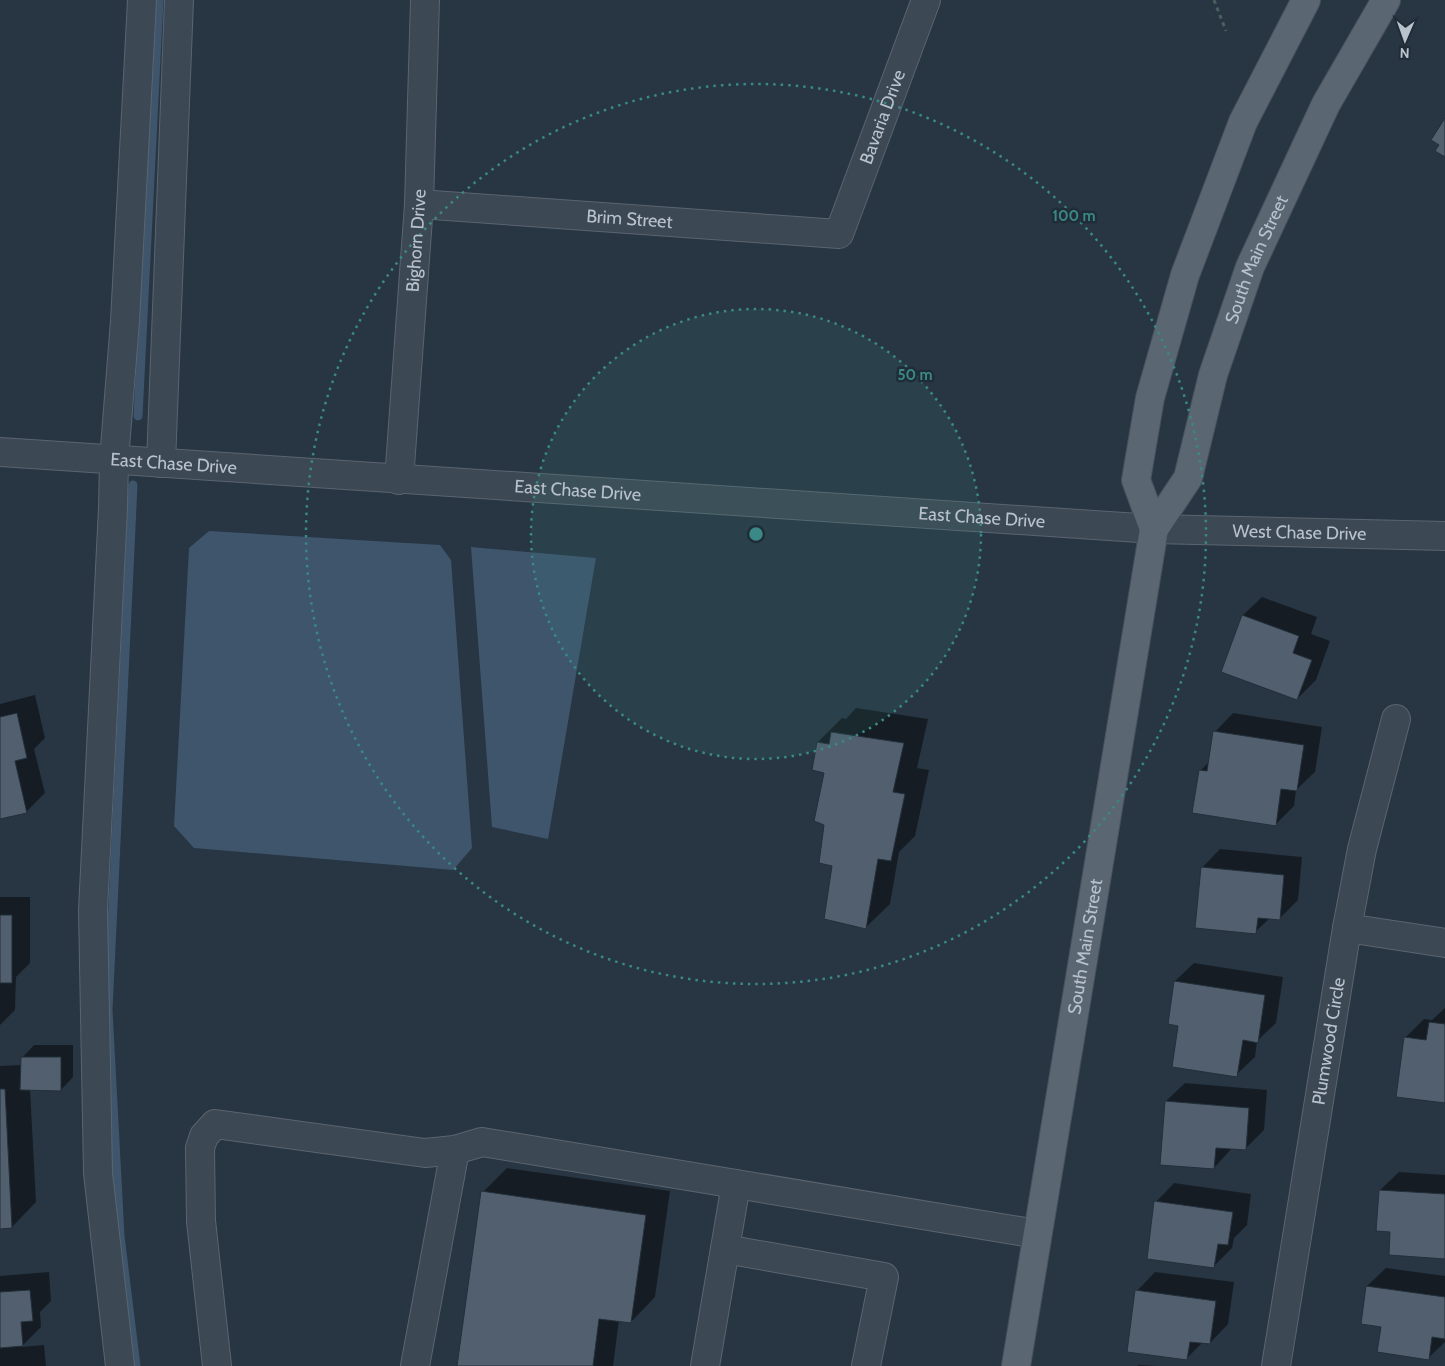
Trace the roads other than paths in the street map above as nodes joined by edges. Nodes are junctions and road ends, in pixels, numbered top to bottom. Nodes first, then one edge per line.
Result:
1 (142, 0) edge
2 (179, 0) edge
3 (425, 0) edge
4 (926, 0) edge
5 (1306, 0) edge
6 (1386, 0) edge
7 (419, 204) junction
8 (839, 234) joint
9 (0, 452) edge
10 (114, 460) junction
11 (161, 463) junction
12 (399, 480) junction
13 (1154, 528) junction
14 (1445, 536) edge
15 (1396, 719) dead end
16 (1347, 928) junction
17 (1445, 943) edge
18 (455, 1150) junction
19 (736, 1184) junction
20 (1037, 1234) junction
21 (725, 1249) junction
22 (120, 1366) edge
23 (217, 1366) edge
24 (415, 1366) edge
25 (705, 1366) edge
26 (866, 1366) edge
27 (1016, 1366) edge
28 (1276, 1366) edge

1 - 10 street
2 - 11 street
3 - 7 street, Bighorn Drive
4 - 8 street, Bavaria Drive
5 - 13 main road, South Main Street
6 - 13 main road, South Main Street
7 - 8 street, Brim Street
7 - 12 street, Bighorn Drive
9 - 10 street, East Chase Drive
10 - 11 street, East Chase Drive
10 - 22 street
11 - 12 street, East Chase Drive
12 - 13 street, East Chase Drive
13 - 14 street, West Chase Drive
13 - 20 main road, South Main Street
15 - 16 street, Plumwood Circle
16 - 17 street
16 - 28 street, Plumwood Circle
18 - 19 street
18 - 23 street
18 - 24 street
19 - 20 street
19 - 21 street
20 - 27 main road, South Main Street
21 - 25 street
21 - 26 street

